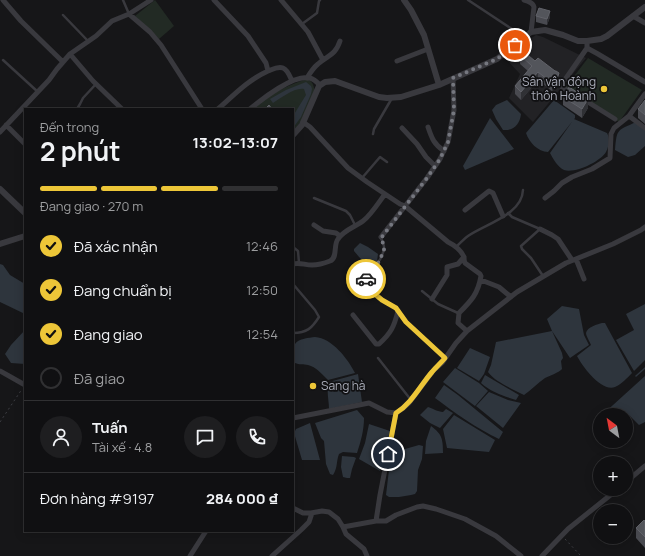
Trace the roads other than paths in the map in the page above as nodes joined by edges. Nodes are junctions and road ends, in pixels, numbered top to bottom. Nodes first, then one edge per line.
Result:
1 (3, 0) edge
2 (123, 0) edge
3 (151, 0) edge
4 (214, 0) edge
5 (281, 0) edge
6 (320, 0) edge
7 (404, 0) edge
8 (468, 0) edge
9 (524, 0) edge
10 (645, 6) edge
11 (129, 14) junction
12 (63, 15) dead end
13 (633, 16) junction
14 (301, 24) junction
15 (645, 24) edge
16 (532, 32) junction
17 (524, 38) junction
18 (89, 41) junction
19 (340, 41) dead end
20 (587, 41) junction
21 (587, 48) junction
22 (428, 50) junction
23 (70, 54) junction
24 (3, 60) dead end
25 (323, 60) junction
26 (62, 61) junction
27 (397, 61) dead end
28 (268, 71) junction
29 (307, 78) junction
30 (453, 78) junction
31 (292, 81) junction
32 (645, 82) edge
33 (96, 84) junction
34 (320, 85) junction
35 (439, 85) junction
36 (38, 92) junction
37 (574, 94) edge
38 (645, 94) edge
39 (392, 98) junction
40 (580, 98) edge
41 (78, 108) edge
42 (121, 108) edge
43 (201, 108) edge
44 (219, 108) edge
45 (251, 108) edge
46 (629, 116) junction
47 (616, 119) dead end
48 (303, 122) junction
49 (6, 125) junction
50 (428, 127) dead end
51 (402, 128) dead end
52 (645, 128) edge
53 (0, 132) edge
54 (294, 134) edge
55 (373, 134) dead end
56 (24, 143) edge
57 (444, 150) junction
58 (387, 162) dead end
59 (435, 166) junction
60 (362, 179) junction
61 (0, 189) edge
62 (523, 190) dead end
63 (385, 194) junction
64 (314, 198) dead end
65 (545, 198) dead end
66 (406, 206) junction
67 (465, 210) dead end
68 (24, 212) edge
69 (506, 215) junction
70 (314, 225) dead end
71 (356, 225) junction
72 (645, 226) edge
73 (540, 229) junction
74 (24, 236) edge
75 (340, 236) junction
76 (381, 238) joint
77 (0, 244) edge
78 (456, 247) junction
79 (294, 248) edge
80 (464, 257) junction
81 (574, 260) junction
82 (299, 263) junction
83 (294, 264) edge
84 (543, 276) junction
85 (584, 278) dead end
86 (481, 280) junction
87 (294, 285) edge
88 (422, 291) dead end
89 (511, 297) junction
90 (432, 299) junction
91 (398, 311) junction
92 (459, 313) junction
93 (353, 315) dead end
94 (467, 332) junction
95 (294, 333) edge
96 (378, 358) dead end
97 (445, 358) junction
98 (0, 371) edge
99 (24, 385) edge
100 (411, 400) junction
101 (396, 413) junction
102 (294, 418) edge
103 (645, 466) edge
104 (633, 476) edge
105 (609, 496) edge
106 (294, 508) edge
107 (312, 513) junction
108 (376, 521) junction
109 (344, 527) junction
110 (205, 532) edge
111 (190, 556) edge
112 (272, 556) edge
113 (366, 556) edge
114 (521, 556) edge
115 (542, 556) edge

1 - 26 street
2 - 11 lane
3 - 11 street
4 - 28 street
5 - 14 street
6 - 14 lane
7 - 22 street
8 - 17 lane
9 - 16 street
10 - 13 street
11 - 18 street
11 - 43 street
12 - 18 lane
13 - 15 street
13 - 20 street
14 - 25 street
16 - 17 street
16 - 20 street
17 - 30 street
18 - 23 street
19 - 25 street
20 - 21 street
21 - 32 street
21 - 37 street
22 - 27 street
22 - 35 street
23 - 26 street
23 - 33 street
24 - 36 lane
25 - 29 street
26 - 36 street
28 - 31 street
28 - 44 street
29 - 31 street
29 - 34 street
30 - 35 street
30 - 57 street
31 - 45 street
33 - 41 lane
33 - 42 street
34 - 39 street
34 - 48 street
35 - 39 street
36 - 49 street
38 - 46 street
39 - 55 lane
40 - 47 street
46 - 52 street
46 - 65 street
48 - 54 street
48 - 60 street
49 - 53 street
49 - 56 street
50 - 57 street
51 - 59 street
57 - 59 street
58 - 60 lane
59 - 66 street
60 - 63 street
61 - 68 street
62 - 69 lane
63 - 66 street
63 - 71 street
64 - 71 lane
66 - 76 street
66 - 78 street
67 - 69 street
69 - 73 lane
69 - 78 lane
70 - 75 street
71 - 75 street
72 - 81 street
73 - 81 street
73 - 84 lane
74 - 77 street
75 - 82 street
76 - 91 lane
78 - 80 street
79 - 82 lane
80 - 86 street
80 - 90 street
81 - 84 street
81 - 85 street
82 - 83 street
84 - 89 street
86 - 89 street
86 - 92 street
87 - 95 lane
88 - 90 lane
89 - 94 street
90 - 92 lane
91 - 93 street
91 - 97 lane
92 - 94 street
94 - 97 street
96 - 100 lane
97 - 100 street
98 - 99 street
100 - 101 street
101 - 102 street
101 - 108 street
103 - 104 street
105 - 115 street
106 - 107 street
107 - 109 street
107 - 112 street
108 - 109 street
108 - 114 street
109 - 113 street
110 - 111 street

